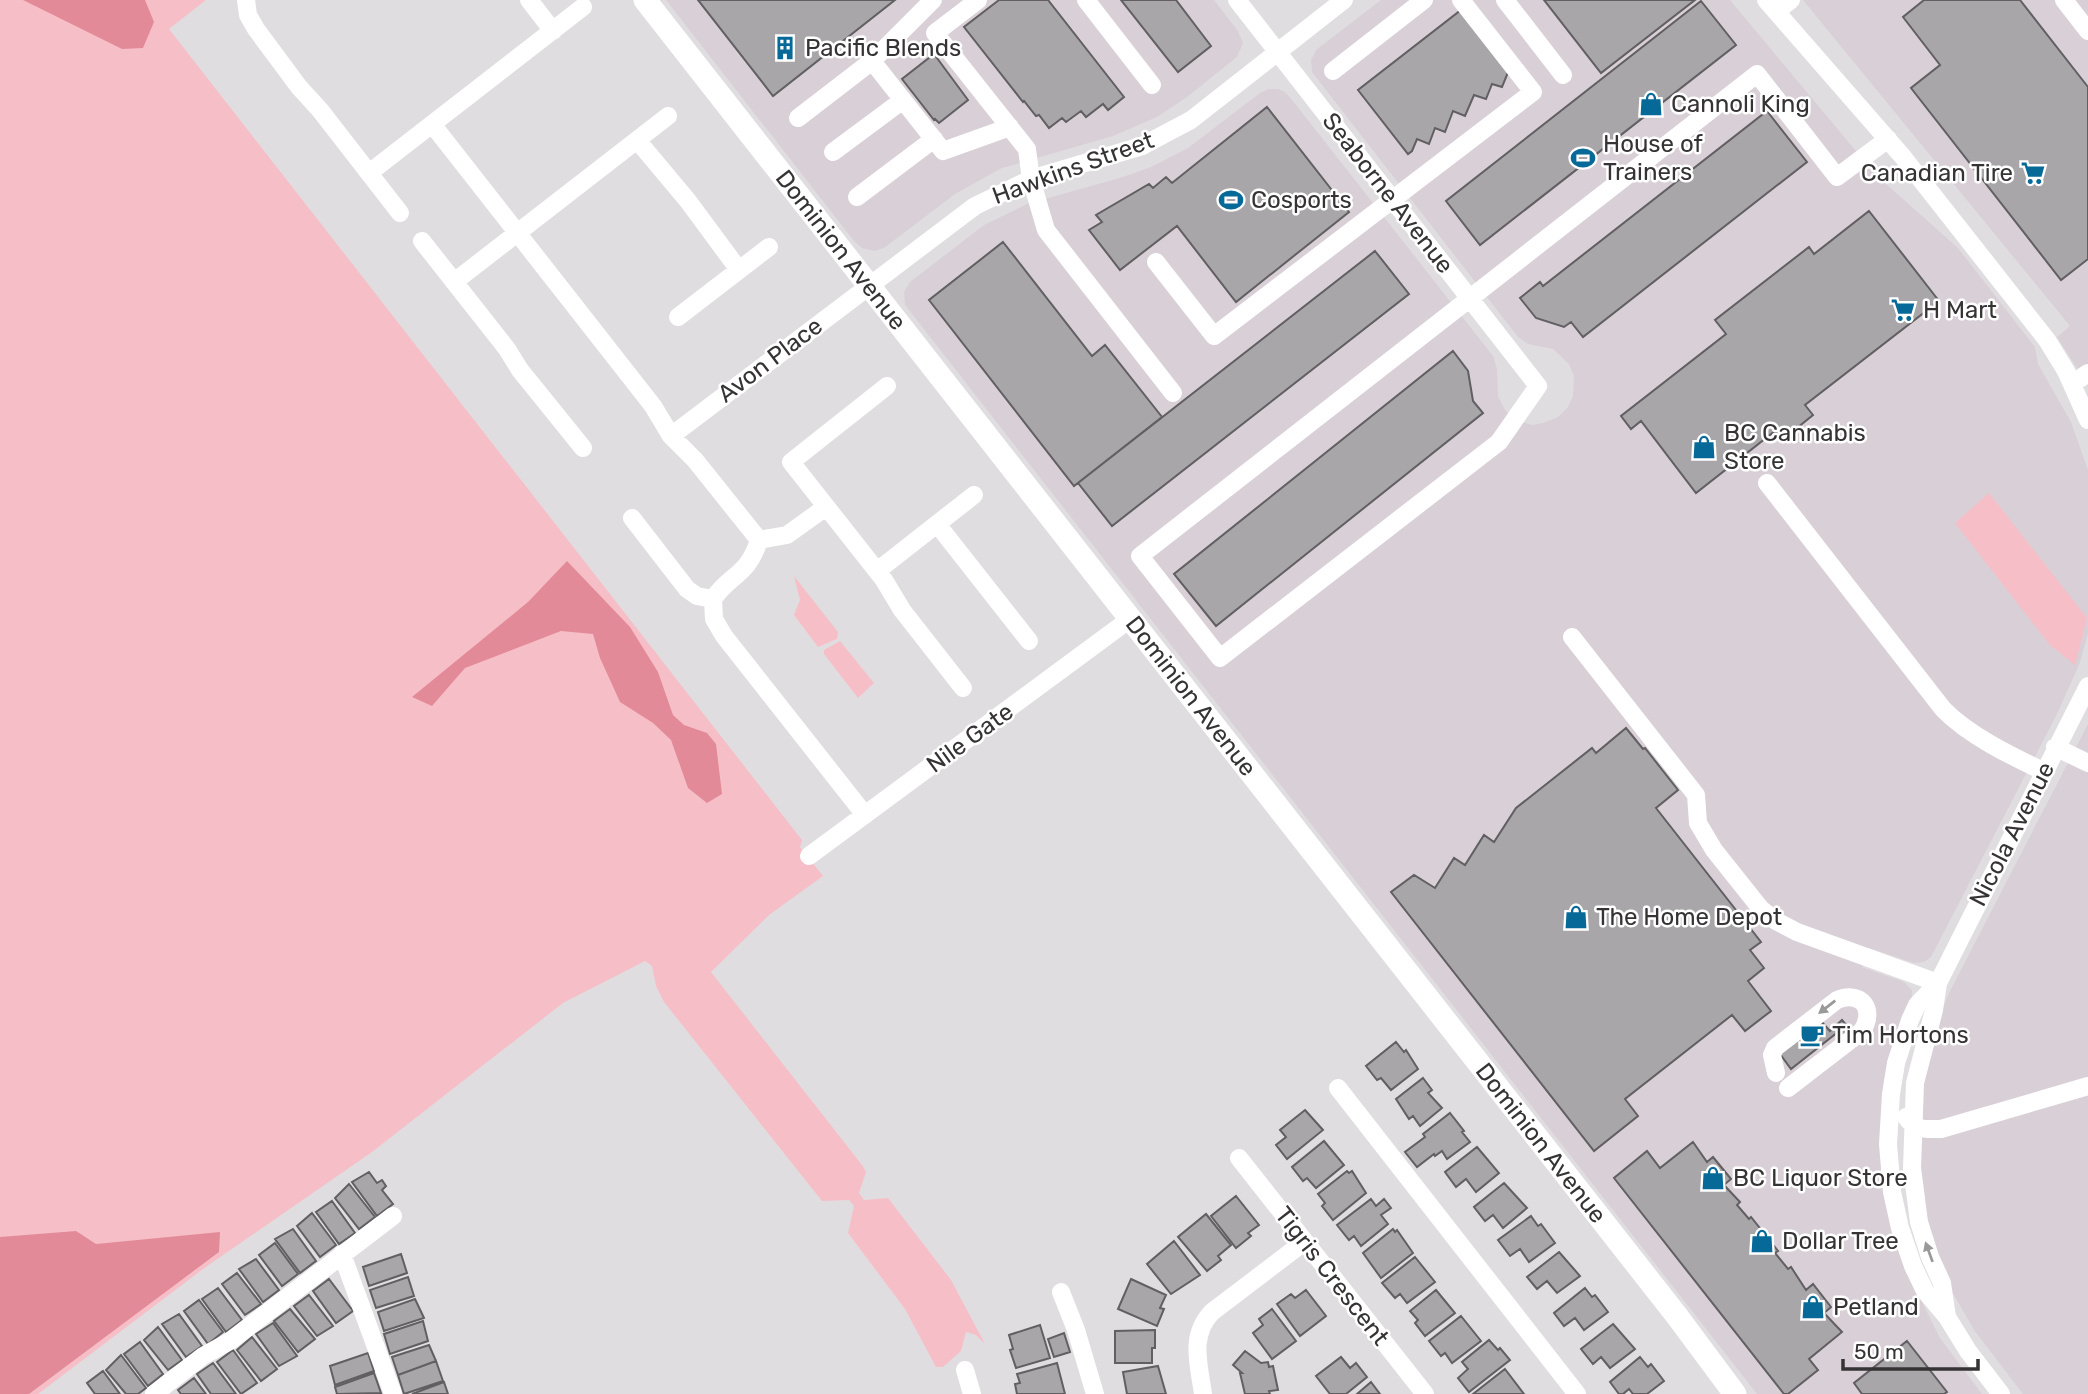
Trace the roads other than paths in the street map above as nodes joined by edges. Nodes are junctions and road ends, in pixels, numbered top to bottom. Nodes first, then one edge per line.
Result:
1 (246, 0) edge
2 (528, 0) edge
3 (645, 0) edge
4 (933, 0) edge
5 (978, 0) edge
6 (1086, 0) edge
7 (1237, 0) edge
8 (1344, 0) edge
9 (1424, 0) edge
10 (1461, 0) edge
11 (1505, 0) edge
12 (2064, 0) edge
13 (1778, 4) edge
14 (583, 7) dead end
15 (552, 31) junction
16 (2088, 31) edge
17 (1277, 52) junction
18 (872, 61) junction
19 (1333, 71) dead end
20 (1563, 75) dead end
21 (1152, 85) dead end
22 (903, 100) junction
23 (668, 116) dead end
24 (797, 118) dead end
25 (432, 124) junction
26 (1010, 127) junction
27 (934, 139) junction
28 (1888, 139) junction
29 (637, 140) junction
30 (833, 152) dead end
31 (369, 173) junction
32 (1031, 179) junction
33 (857, 197) dead end
34 (1392, 198) junction
35 (400, 213) dead end
36 (517, 233) junction
37 (422, 241) dead end
38 (769, 247) dead end
39 (1156, 262) dead end
40 (739, 270) junction
41 (454, 282) junction
42 (869, 285) junction
43 (1470, 299) junction
44 (678, 317) dead end
45 (2088, 373) edge
46 (2072, 384) junction
47 (887, 386) dead end
48 (1173, 393) dead end
49 (2088, 420) edge
50 (671, 436) junction
51 (583, 448) dead end
52 (1767, 483) dead end
53 (974, 495) dead end
54 (826, 507) junction
55 (632, 518) dead end
56 (937, 524) junction
57 (759, 541) junction
58 (877, 571) junction
59 (713, 599) junction
60 (1130, 619) junction
61 (1572, 637) dead end
62 (1029, 641) dead end
63 (2088, 686) edge
64 (963, 688) dead end
65 (2055, 747) junction
66 (2088, 763) edge
67 (2043, 771) junction
68 (865, 815) junction
69 (809, 856) dead end
70 (1937, 983) junction
71 (1906, 1031) junction
72 (1776, 1073) dead end
73 (2088, 1086) edge
74 (1338, 1088) dead end
75 (1788, 1088) dead end
76 (1889, 1125) junction
77 (1913, 1127) junction
78 (1239, 1158) dead end
79 (393, 1216) dead end
80 (1919, 1222) junction
81 (1304, 1242) junction
82 (342, 1254) junction
83 (1061, 1292) dead end
84 (1947, 1317) junction
85 (965, 1370) dead end
86 (158, 1393) edge
87 (393, 1394) edge
88 (972, 1394) edge
89 (1094, 1394) edge
90 (1203, 1394) edge
91 (1425, 1394) edge
92 (1577, 1394) edge
93 (1735, 1394) edge
94 (2001, 1394) edge

1 - 31 street
2 - 15 street
3 - 42 main road, Dominion Avenue
4 - 18 street
5 - 26 street
6 - 21 street
7 - 17 street, Seaborne Avenue
8 - 17 street, Hawkins Street
9 - 19 street
10 - 34 street
11 - 20 street
12 - 16 street
13 - 28 street
14 - 15 street
15 - 25 street
17 - 32 street, Hawkins Street
17 - 34 street, Seaborne Avenue
18 - 22 street
18 - 24 street
22 - 27 street
22 - 30 street
23 - 29 street
25 - 31 street
25 - 36 street
26 - 27 street
26 - 32 street
27 - 33 street
28 - 43 street
28 - 46 street
29 - 36 street
29 - 40 street
31 - 35 street
32 - 42 street, Hawkins Street
32 - 48 street
34 - 39 street
34 - 43 street, Seaborne Avenue
36 - 41 street
36 - 50 street
37 - 41 street
38 - 40 street
40 - 44 street
41 - 51 street
42 - 50 street, Avon Place
42 - 60 main road, Dominion Avenue
43 - 43 street, Seaborne Avenue
45 - 46 street
46 - 49 street
47 - 54 street
50 - 57 street
52 - 67 street
53 - 56 street
54 - 57 street
54 - 58 street
55 - 59 street
56 - 58 street
56 - 62 street
57 - 59 street
58 - 64 street
59 - 68 street
60 - 68 street, Nile Gate
60 - 93 main road, Dominion Avenue
61 - 70 street
63 - 65 street, Nicola Avenue
65 - 66 street
65 - 67 street, Nicola Avenue
67 - 70 street, Nicola Avenue
68 - 69 street, Nile Gate
70 - 71 street, Nicola Avenue
70 - 77 street, Nicola Avenue
71 - 76 street, Nicola Avenue
71 - 77 street
75 -> 72 street
73 - 77 street
74 - 92 street
76 - 80 street
76 - 84 street, Nicola Avenue
77 - 80 street, Nicola Avenue
78 - 81 street, Tigris Crescent
79 - 82 street
84 -> 80 street, Nicola Avenue
81 - 90 street
81 - 91 street, Tigris Crescent
82 - 86 street
82 - 87 street
83 - 89 street
84 - 94 street, Nicola Avenue
85 - 88 street

